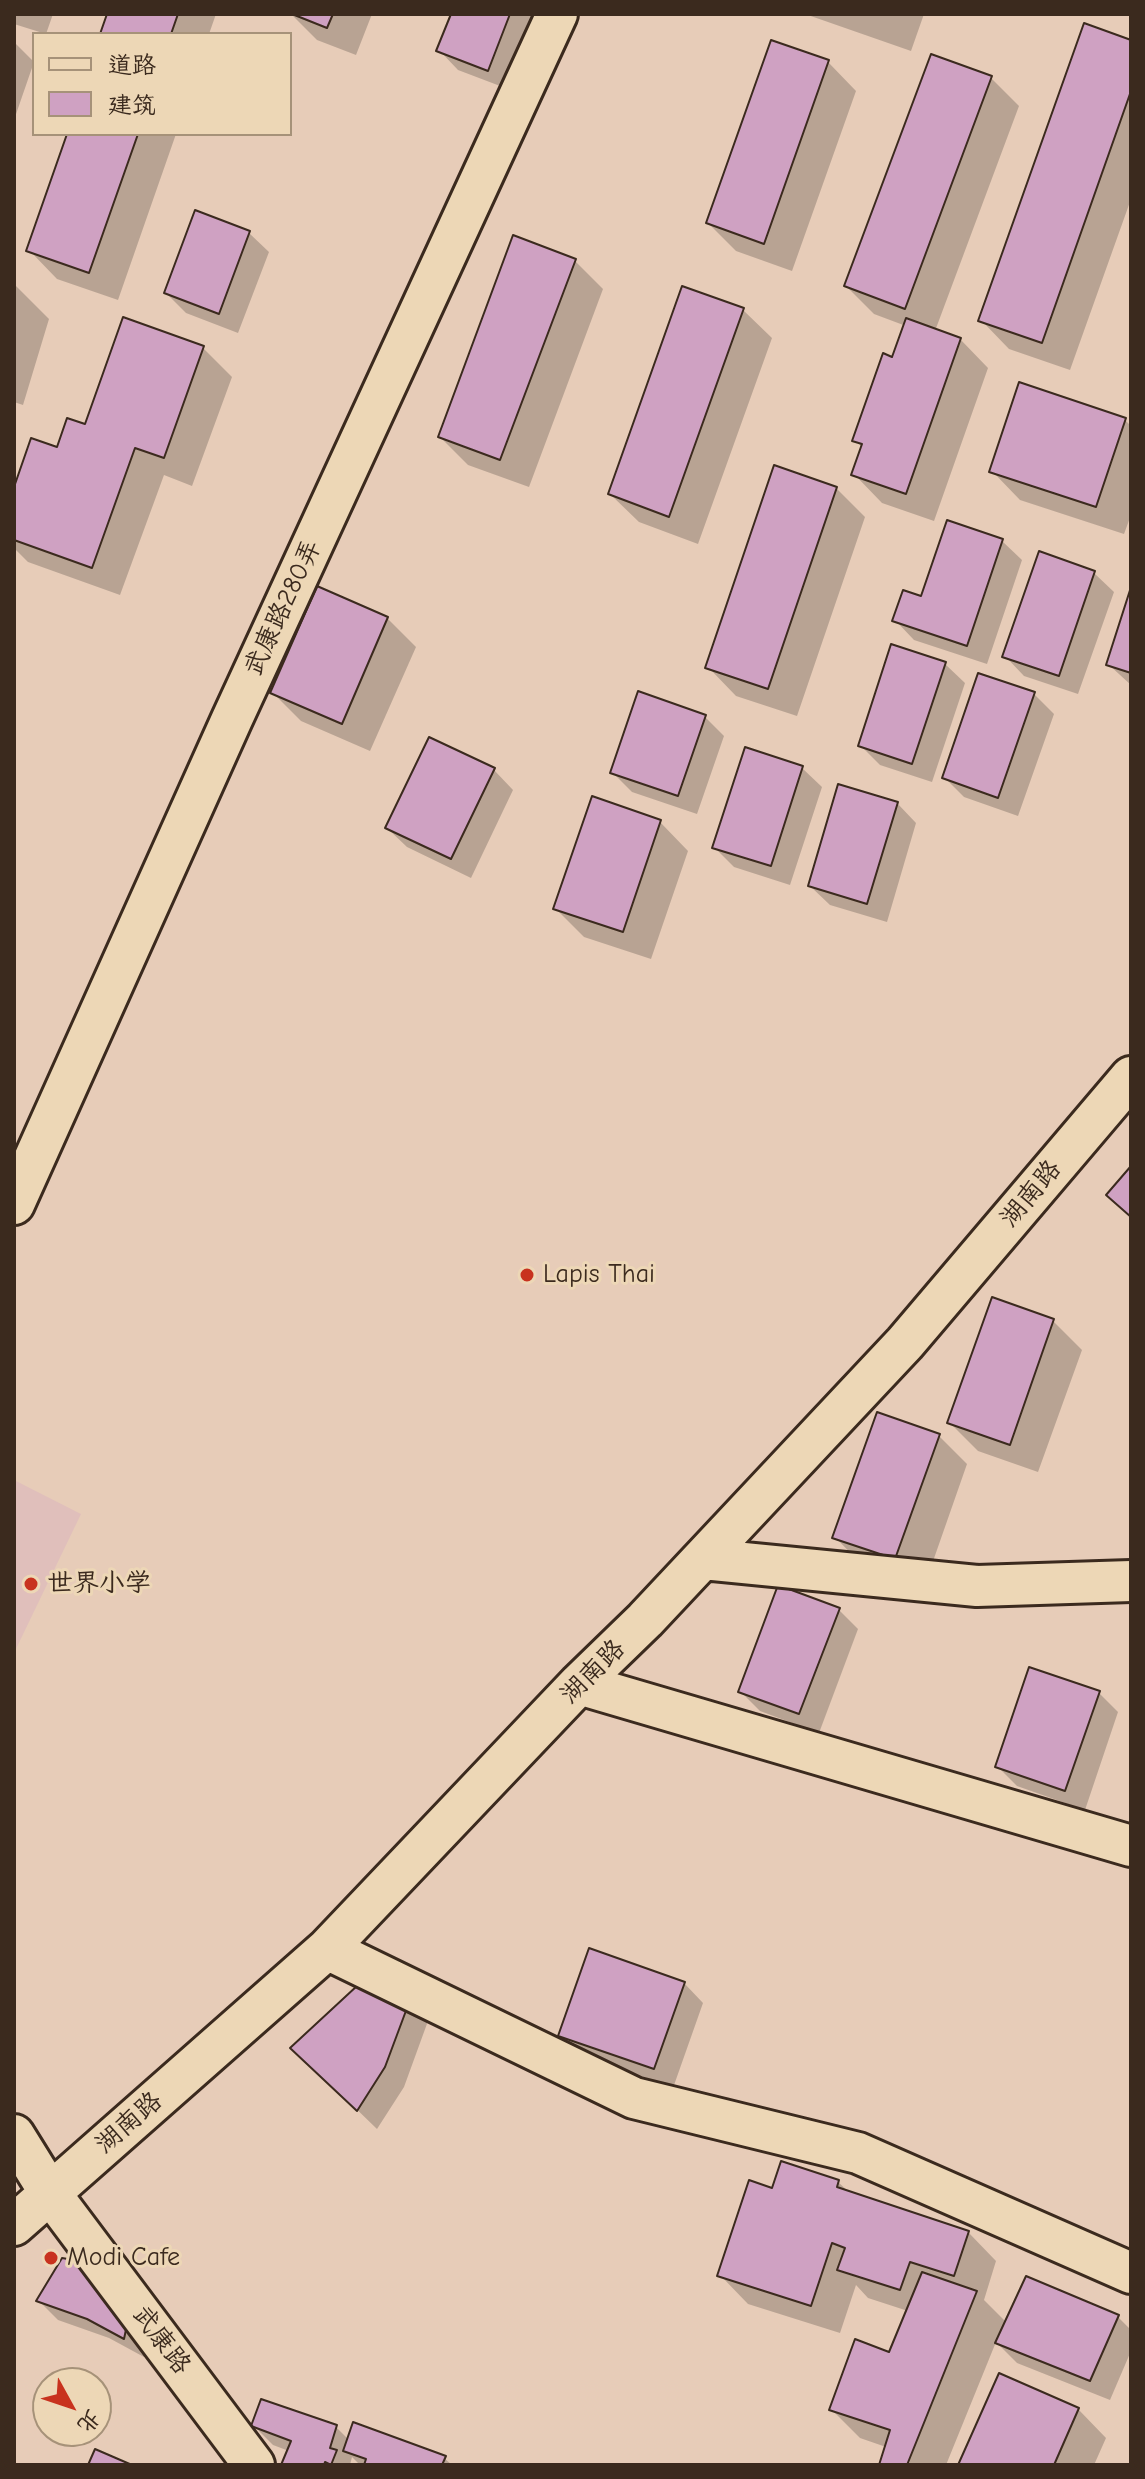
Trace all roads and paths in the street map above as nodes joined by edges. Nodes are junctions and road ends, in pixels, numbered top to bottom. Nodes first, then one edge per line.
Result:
1 (557, 14) edge
2 (1131, 1077) edge
3 (14, 1204) edge
4 (703, 1559) junction
5 (1131, 1581) edge
6 (579, 1684) junction
7 (1131, 1846) edge
8 (327, 1949) junction
9 (14, 2135) edge
10 (50, 2193) junction
11 (14, 2225) edge
12 (1131, 2273) edge
13 (254, 2465) edge

1 - 3 street, 武康路280弄
2 - 4 street, 湖南路
4 - 5 street
4 - 6 street, 湖南路
6 - 7 street
6 - 8 street, 湖南路
8 - 10 street, 湖南路
8 - 12 street
9 - 10 street, 武康路
10 - 11 street, 湖南路
10 - 13 street, 武康路

